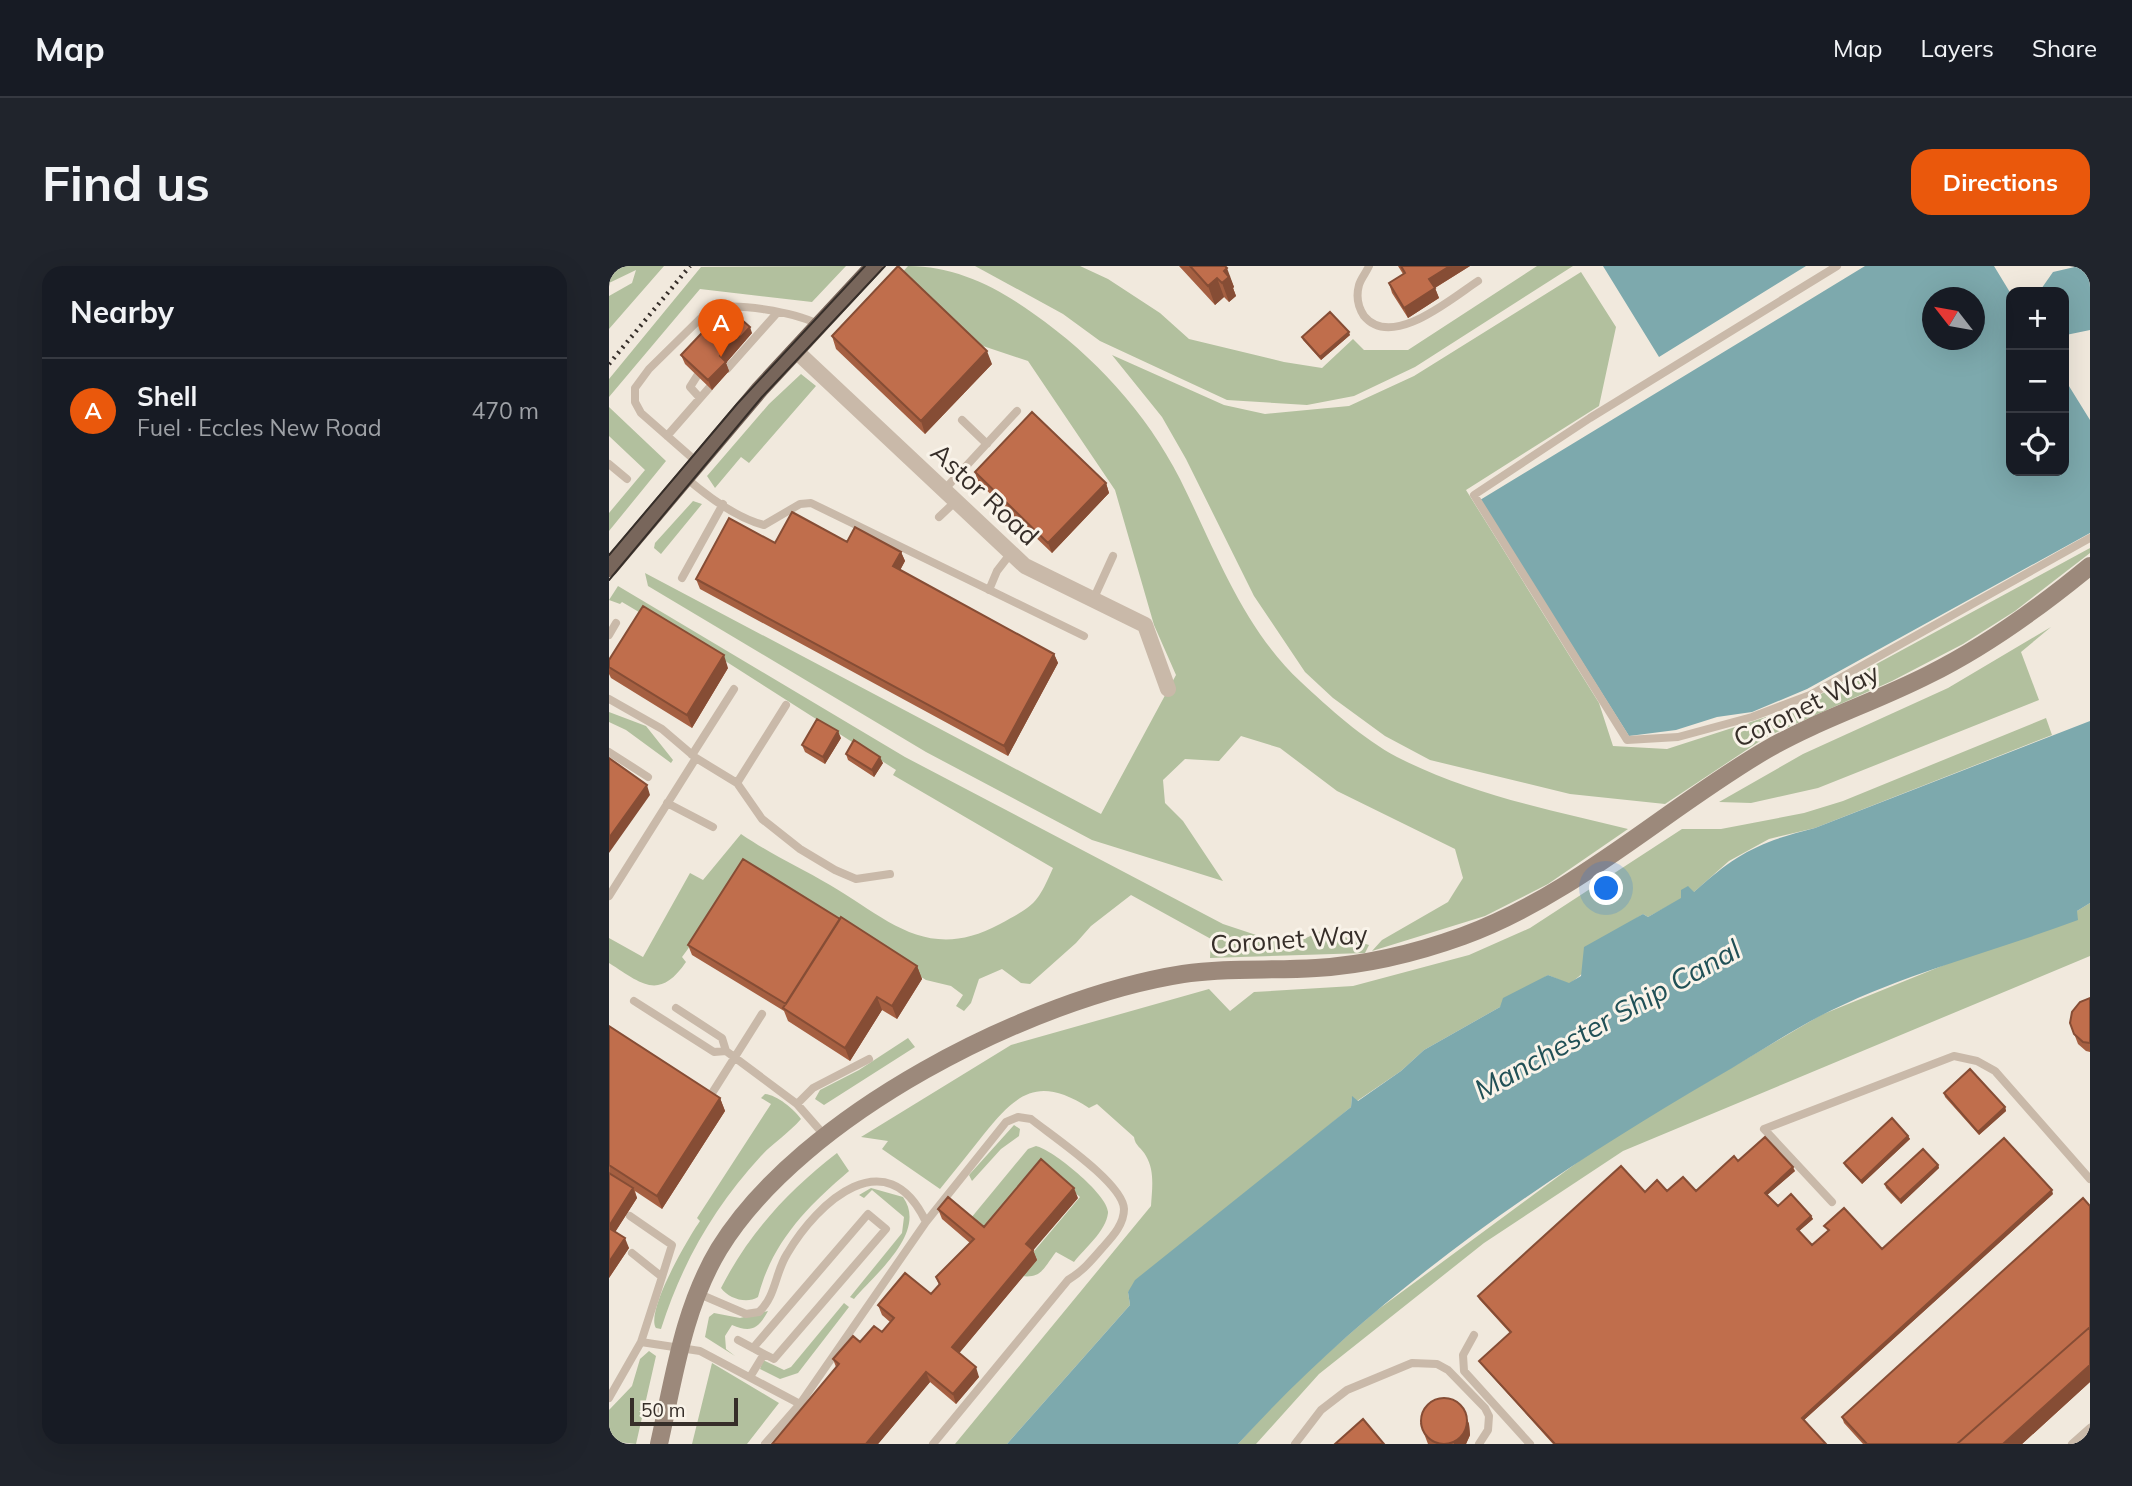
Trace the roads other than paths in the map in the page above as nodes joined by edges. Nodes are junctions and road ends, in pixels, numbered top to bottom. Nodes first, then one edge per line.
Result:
1 (874, 266) edge
2 (1369, 266) edge
3 (1837, 266) edge
4 (1478, 281) dead end
5 (777, 313) junction
6 (696, 320) junction
7 (818, 325) junction
8 (704, 328) edge
9 (795, 350) junction
10 (727, 369) edge
11 (697, 376) edge
12 (709, 388) edge
13 (700, 398) junction
14 (1017, 411) dead end
15 (962, 419) dead end
16 (667, 436) junction
17 (987, 444) junction
18 (698, 463) junction
19 (609, 464) edge
20 (685, 477) junction
21 (627, 479) dead end
22 (950, 496) junction
23 (723, 505) junction
24 (939, 517) dead end
25 (2090, 538) edge
26 (1011, 553) junction
27 (1113, 556) dead end
28 (2090, 566) edge
29 (609, 568) edge
30 (682, 578) dead end
31 (989, 590) junction
32 (1093, 600) junction
33 (616, 623) dead end
34 (609, 635) edge
35 (1084, 636) dead end
36 (734, 689) dead end
37 (1168, 689) dead end
38 (609, 699) edge
39 (786, 705) dead end
40 (609, 752) edge
41 (694, 757) junction
42 (648, 777) dead end
43 (737, 783) junction
44 (667, 803) junction
45 (713, 827) dead end
46 (890, 874) dead end
47 (609, 896) edge
48 (634, 1001) dead end
49 (676, 1008) dead end
50 (762, 1014) dead end
51 (726, 1051) junction
52 (735, 1057) junction
53 (869, 1059) dead end
54 (709, 1098) edge
55 (796, 1104) junction
56 (825, 1136) junction
57 (2090, 1179) edge
58 (1832, 1202) dead end
59 (630, 1216) dead end
60 (926, 1222) junction
61 (632, 1253) dead end
62 (662, 1277) junction
63 (697, 1293) junction
64 (765, 1306) junction
65 (780, 1317) junction
66 (1475, 1335) dead end
67 (738, 1340) dead end
68 (641, 1342) junction
69 (680, 1348) junction
70 (753, 1348) junction
71 (764, 1354) junction
72 (750, 1377) junction
73 (609, 1398) edge
74 (800, 1404) junction
75 (2090, 1428) edge
76 (659, 1444) edge
77 (765, 1444) edge
78 (933, 1444) edge
79 (1295, 1444) edge
80 (1479, 1444) edge
81 (1530, 1444) edge
82 (2072, 1444) edge

1 - 7 main road
2 - 4 lane
3 - 25 lane
5 - 6 lane
5 - 7 lane
5 - 10 lane
6 - 8 lane
6 - 16 lane
7 - 9 main road
9 - 18 main road
9 - 22 street, Astor Road
11 - 13 lane
12 - 13 lane
13 - 16 lane
14 - 17 lane
15 - 17 lane
16 - 18 lane
17 - 22 lane
18 - 20 main road
19 - 21 lane
20 - 23 lane
20 - 29 main road
22 - 24 lane
22 - 26 street, Astor Road
23 - 30 lane
23 - 31 lane
26 - 31 lane
26 - 32 street, Astor Road
27 - 32 lane
28 - 56 street, Coronet Way
31 - 35 lane
32 - 37 street, Astor Road
33 - 34 lane
36 - 41 lane
38 - 41 lane
39 - 43 lane
40 - 42 lane
41 - 43 lane
41 - 44 lane
43 - 46 lane
44 - 45 lane
44 - 47 lane
48 - 51 lane
49 - 51 lane
50 - 52 lane
51 - 52 lane
52 - 54 lane
52 - 55 lane
53 - 55 lane
55 - 56 lane
56 - 63 street, Coronet Way
57 - 58 lane
59 - 62 lane
60 - 64 lane
60 - 74 lane
60 - 78 lane
61 - 62 lane
62 - 68 lane
63 - 64 lane
63 - 69 street, Coronet Way
64 - 65 lane
65 - 70 lane
65 - 71 lane
66 - 81 lane
67 - 70 lane
68 - 69 lane
68 - 73 lane
69 - 72 lane
69 - 76 street, Coronet Way
70 - 71 lane
71 - 72 lane
72 - 74 lane
74 - 77 lane
75 - 82 lane
79 - 80 lane

